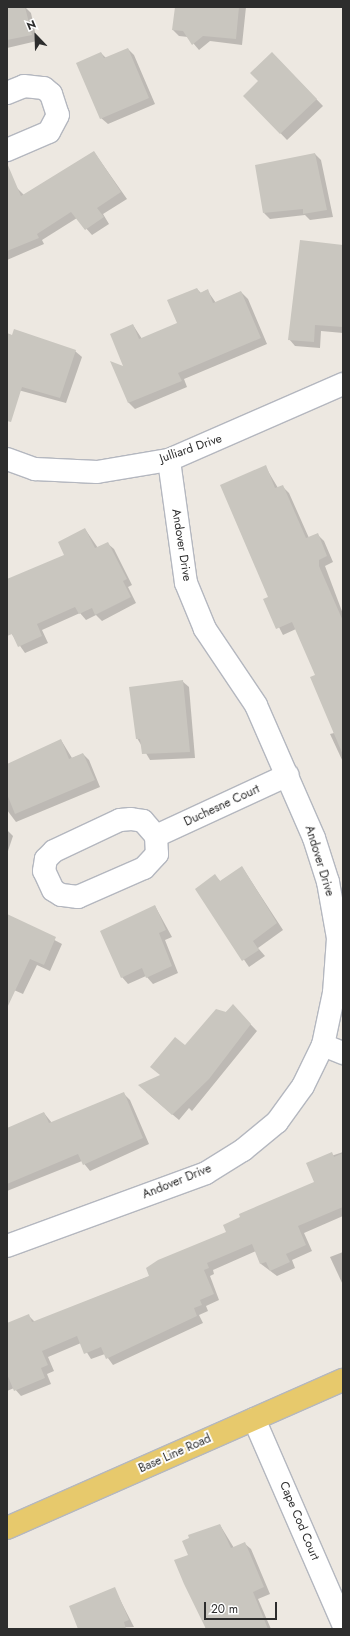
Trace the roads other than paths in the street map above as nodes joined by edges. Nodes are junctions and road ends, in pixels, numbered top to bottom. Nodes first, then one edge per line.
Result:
1 (7, 93) edge
2 (7, 150) edge
3 (343, 384) edge
4 (7, 459) edge
5 (169, 460) junction
6 (288, 775) junction
7 (156, 836) junction
8 (323, 1045) junction
9 (343, 1053) edge
10 (7, 1246) edge
11 (343, 1380) edge
12 (254, 1419) junction
13 (7, 1528) edge
14 (343, 1624) edge

1 - 2 street
3 - 5 street, Julliard Drive
4 - 5 street, Julliard Drive
5 - 6 street, Andover Drive
6 - 7 street, Duchesne Court
6 - 8 street, Andover Drive
7 - 7 street
8 - 9 street
8 - 10 street, Andover Drive
11 - 12 main road, Base Line Road
12 - 13 main road, Base Line Road
12 - 14 street, Cape Cod Court

